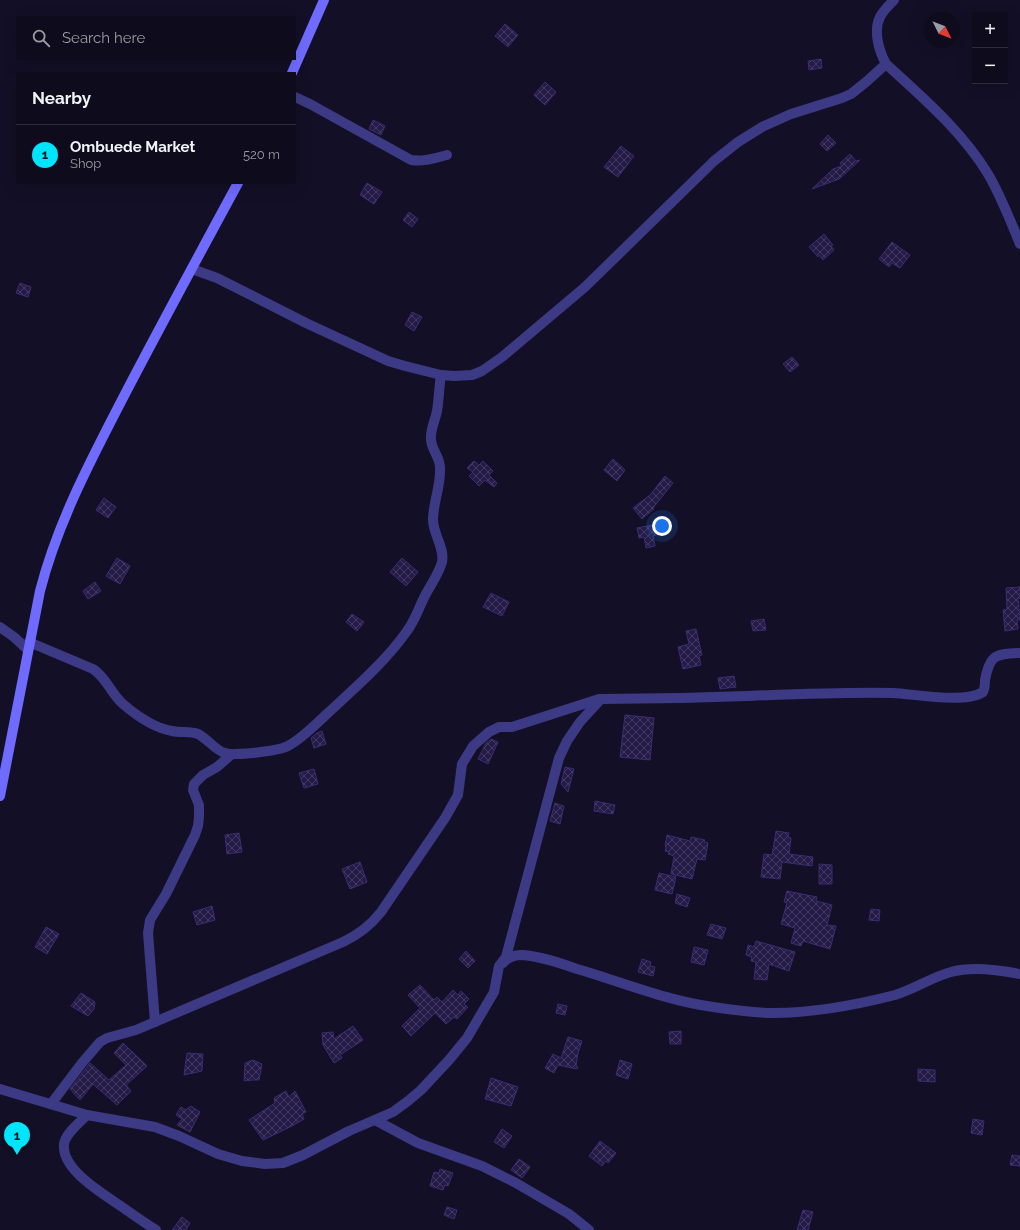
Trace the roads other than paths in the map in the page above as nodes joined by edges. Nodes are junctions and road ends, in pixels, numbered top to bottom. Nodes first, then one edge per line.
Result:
1 (324, 0) edge
2 (894, 0) edge
3 (886, 64) junction
4 (292, 72) edge
5 (296, 97) edge
6 (447, 156) dead end
7 (237, 184) edge
8 (1020, 244) edge
9 (192, 269) junction
10 (441, 375) junction
11 (0, 626) edge
12 (28, 646) junction
13 (1020, 653) edge
14 (601, 699) junction
15 (232, 754) junction
16 (0, 796) edge
17 (500, 966) junction
18 (1020, 974) edge
19 (155, 1022) junction
20 (0, 1089) edge
21 (51, 1104) junction
22 (87, 1116) junction
23 (375, 1120) junction
24 (156, 1230) edge
25 (589, 1230) edge

1 - 4 street
2 - 3 street
3 - 8 street
3 - 10 street
5 - 6 street
7 - 9 street
9 - 10 street
9 - 12 street
10 - 15 street
11 - 12 street
12 - 15 street
12 - 16 street
13 - 14 street
14 - 17 street
14 - 19 street
15 - 19 street
17 - 18 street
17 - 23 street
19 - 21 street
20 - 21 street
21 - 22 street
22 - 23 street
22 - 24 street
23 - 25 street

